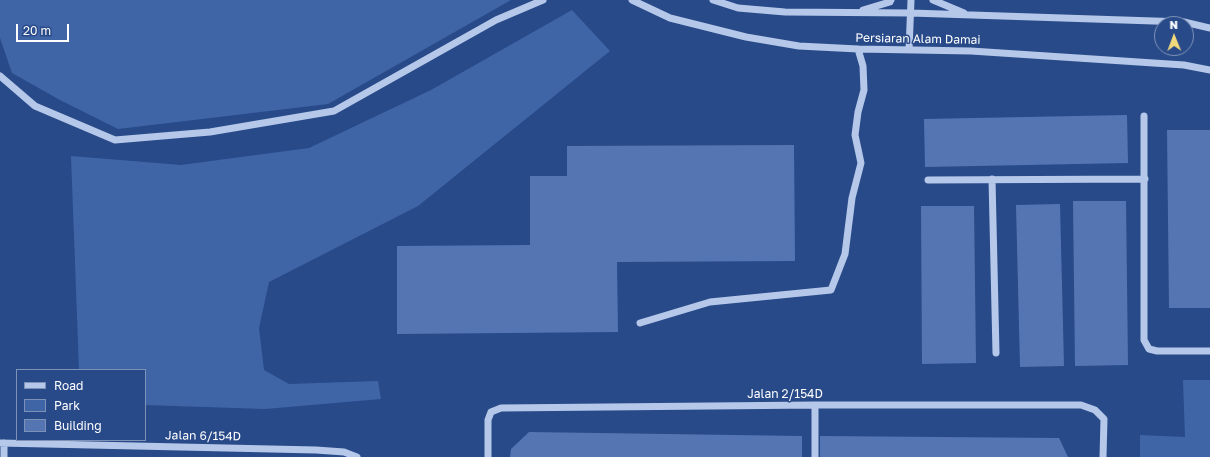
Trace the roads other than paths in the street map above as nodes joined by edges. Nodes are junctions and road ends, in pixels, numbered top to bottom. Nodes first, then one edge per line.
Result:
1 (543, 0) edge
2 (632, 0) edge
3 (713, 0) edge
4 (892, 0) edge
5 (911, 0) edge
6 (933, 0) edge
7 (855, 13) junction
8 (911, 13) junction
9 (968, 15) junction
10 (1210, 28) edge
11 (858, 49) junction
12 (909, 50) junction
13 (1210, 70) edge
14 (0, 76) edge
15 (1144, 116) dead end
16 (992, 179) junction
17 (1145, 179) junction
18 (928, 180) dead end
19 (640, 323) dead end
20 (1210, 351) edge
21 (996, 353) dead end
22 (815, 405) junction
23 (2, 443) edge
24 (4, 457) edge
25 (357, 457) edge
26 (488, 457) edge
27 (814, 457) edge
28 (1103, 457) edge

1 - 14 street
2 - 11 street, Persiaran Alam Damai
3 - 7 street, Persiaran Alam Damai
4 - 7 street
5 - 8 street
6 - 9 street
7 - 8 street, Persiaran Alam Damai
8 - 9 street, Persiaran Alam Damai
8 - 12 street
9 - 10 street, Persiaran Alam Damai
11 - 12 street, Persiaran Alam Damai
11 - 19 street
12 - 13 street, Persiaran Alam Damai
15 - 17 street
16 - 17 street
16 - 18 street
16 - 21 street
17 - 20 street
22 - 26 street, Jalan 2/154D
22 - 27 street
22 - 28 street, Jalan 2/154D
23 - 24 street
23 - 25 street, Jalan 6/154D

